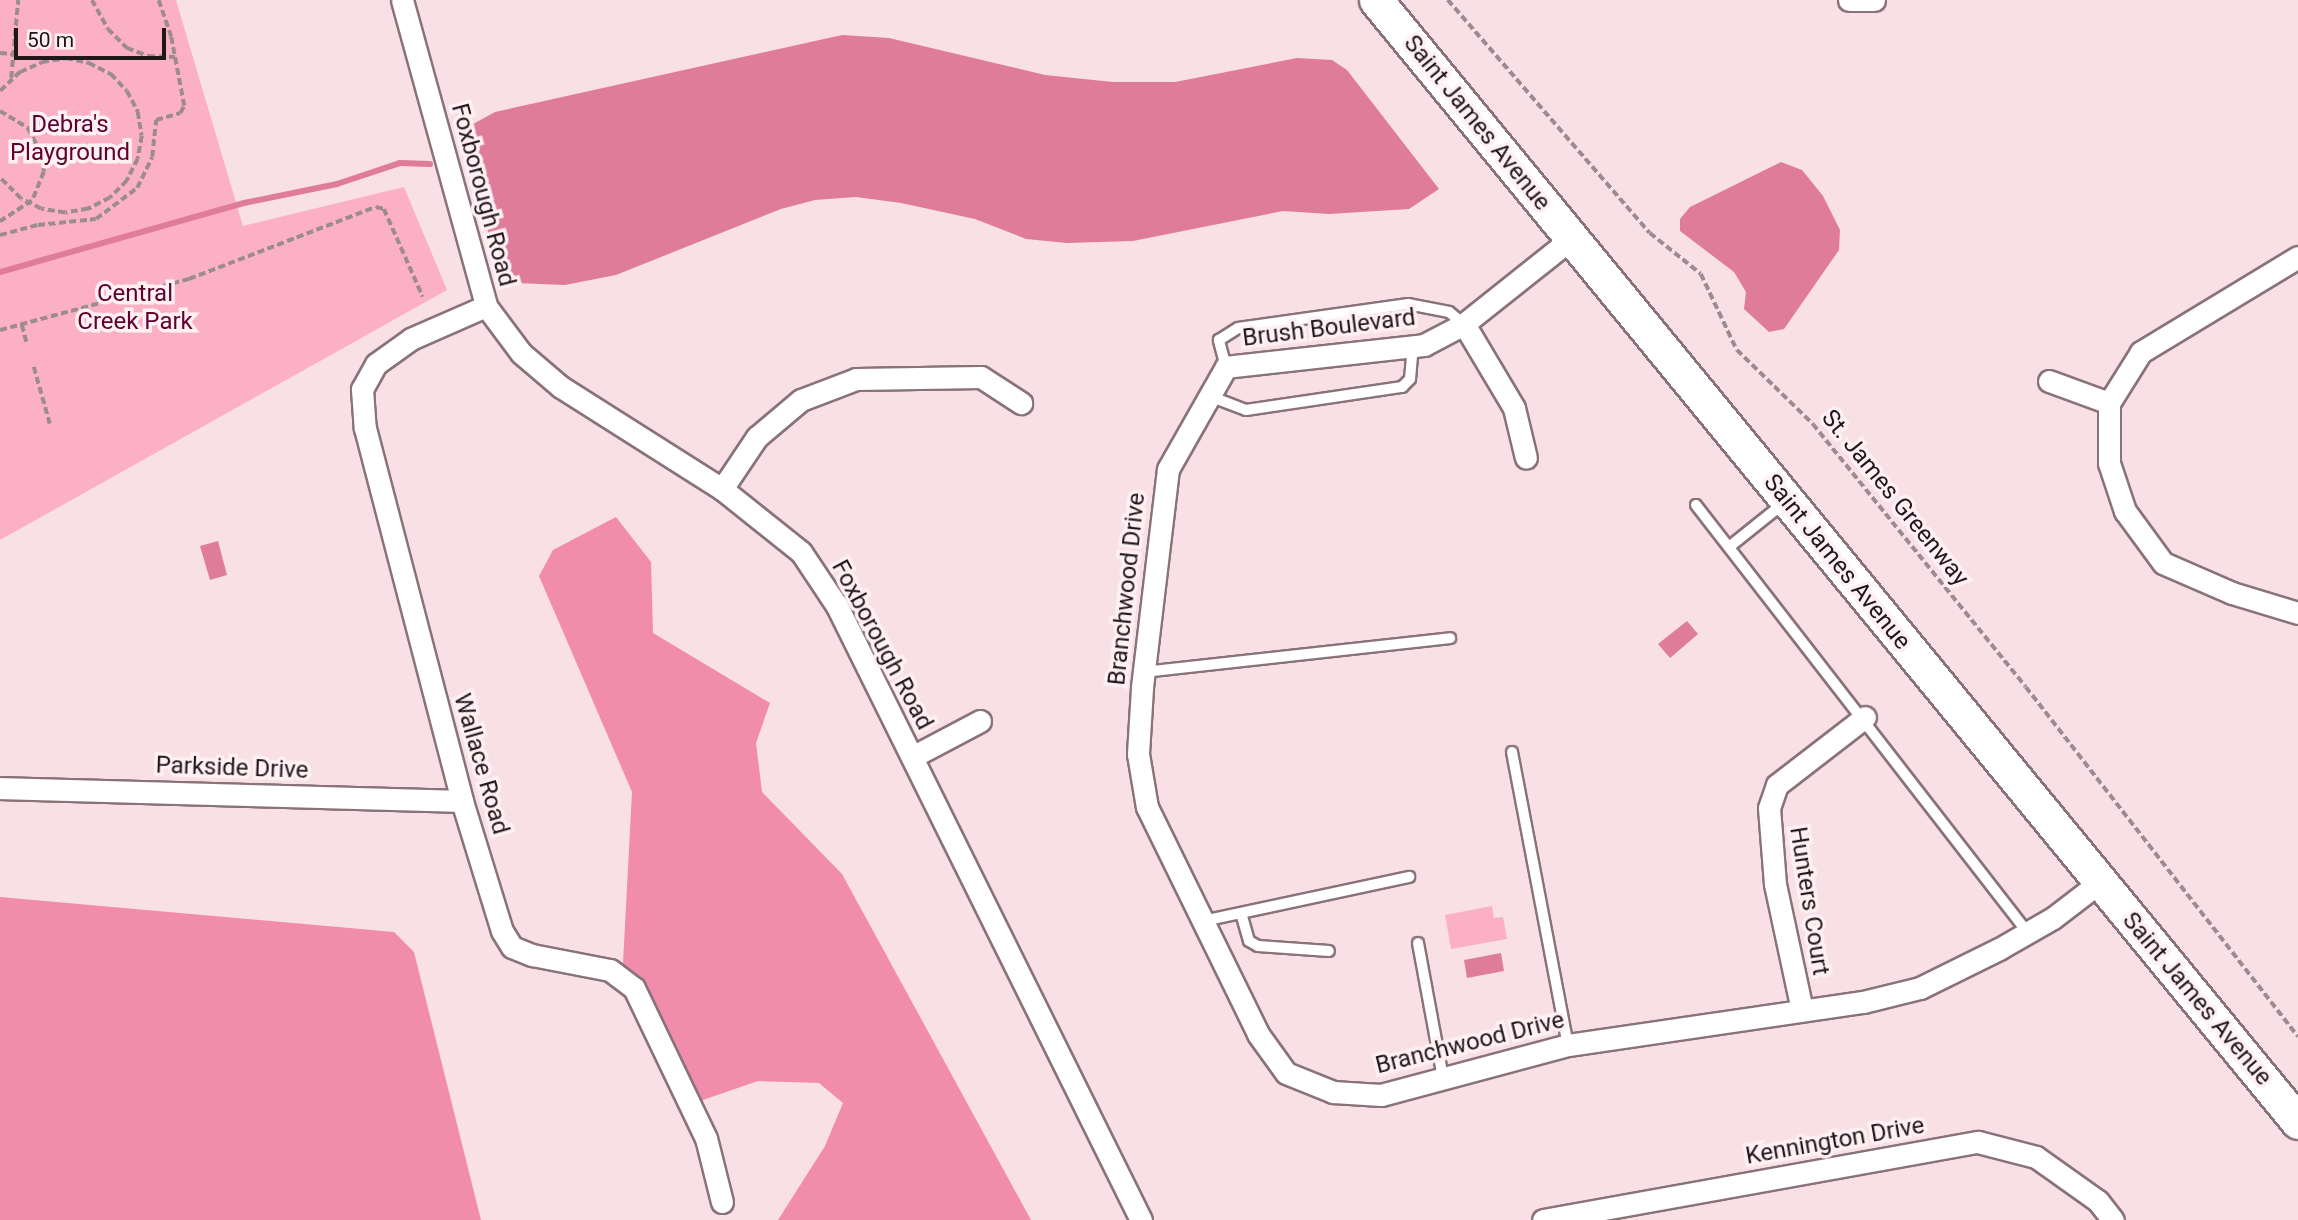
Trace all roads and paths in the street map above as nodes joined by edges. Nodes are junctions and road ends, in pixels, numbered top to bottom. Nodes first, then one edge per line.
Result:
1 (18, 0) edge
2 (92, 0) edge
3 (158, 0) edge
4 (402, 0) edge
5 (1376, 0) edge
6 (1448, 0) edge
7 (1849, 0) edge
8 (1874, 0) edge
9 (0, 53) edge
10 (13, 54) junction
11 (175, 57) junction
12 (11, 80) junction
13 (0, 91) edge
14 (0, 111) edge
15 (0, 178) edge
16 (30, 204) junction
17 (0, 222) edge
18 (0, 235) edge
19 (1572, 238) junction
20 (2298, 257) edge
21 (423, 297) dead end
22 (486, 306) junction
23 (1464, 324) junction
24 (22, 325) junction
25 (0, 330) edge
26 (27, 344) dead end
27 (1413, 346) junction
28 (34, 367) dead end
29 (1226, 367) junction
30 (2049, 381) dead end
31 (1212, 397) junction
32 (1021, 403) dead end
33 (2109, 403) junction
34 (50, 424) dead end
35 (1526, 458) dead end
36 (722, 489) junction
37 (1786, 501) junction
38 (1696, 505) dead end
39 (1729, 547) junction
40 (2298, 612) edge
41 (1450, 638) dead end
42 (1144, 672) junction
43 (1865, 717) junction
44 (980, 721) dead end
45 (1512, 752) dead end
46 (912, 757) junction
47 (0, 788) edge
48 (462, 801) junction
49 (1409, 877) dead end
50 (2100, 882) junction
51 (1241, 913) junction
52 (1203, 921) junction
53 (2028, 933) junction
54 (1418, 943) dead end
55 (1329, 951) dead end
56 (1802, 1010) junction
57 (2298, 1037) edge
58 (1568, 1045) junction
59 (1443, 1078) junction
60 (2298, 1122) edge
61 (722, 1202) dead end
62 (1141, 1220) edge
63 (1543, 1220) edge
64 (2113, 1220) edge

1 - 10 path
2 - 11 path
3 - 11 path
4 - 22 street, Foxborough Road
5 - 19 main road, Saint James Avenue
6 - 57 path, St. James Greenway
7 - 8 street
9 - 10 path
10 - 12 path
11 - 18 path
12 - 13 path
12 - 16 path
14 - 16 path
15 - 16 path
16 - 17 path
19 - 23 street, Brush Boulevard
19 - 37 main road, Saint James Avenue
20 - 33 street
21 - 24 path
22 - 36 street, Foxborough Road
22 - 48 street, Wallace Road
23 - 27 street, Brush Boulevard
23 - 29 lane
23 - 35 street
24 - 25 path
24 - 26 path
27 - 29 street, Brush Boulevard
27 - 31 lane
28 - 34 path
29 - 31 street, Branchwood Drive
30 - 33 street
31 - 42 street, Branchwood Drive
32 - 36 street
33 - 40 street
36 - 46 street, Foxborough Road
37 - 39 lane
37 - 50 main road, Saint James Avenue
38 - 39 lane
39 - 43 lane
41 - 42 lane
42 - 52 street, Branchwood Drive
43 - 53 lane
43 - 56 street, Hunters Court
44 - 46 street
45 - 58 lane
46 - 62 street, Foxborough Road
47 - 48 street, Parkside Drive
48 - 61 street, Wallace Road
49 - 51 lane
50 - 53 street, Branchwood Drive
50 - 60 main road, Saint James Avenue
51 - 52 lane
51 - 55 lane
52 - 59 street, Branchwood Drive
53 - 56 street, Branchwood Drive
54 - 59 lane
56 - 58 street, Branchwood Drive
58 - 59 street, Branchwood Drive
63 - 64 street, Kennington Drive

